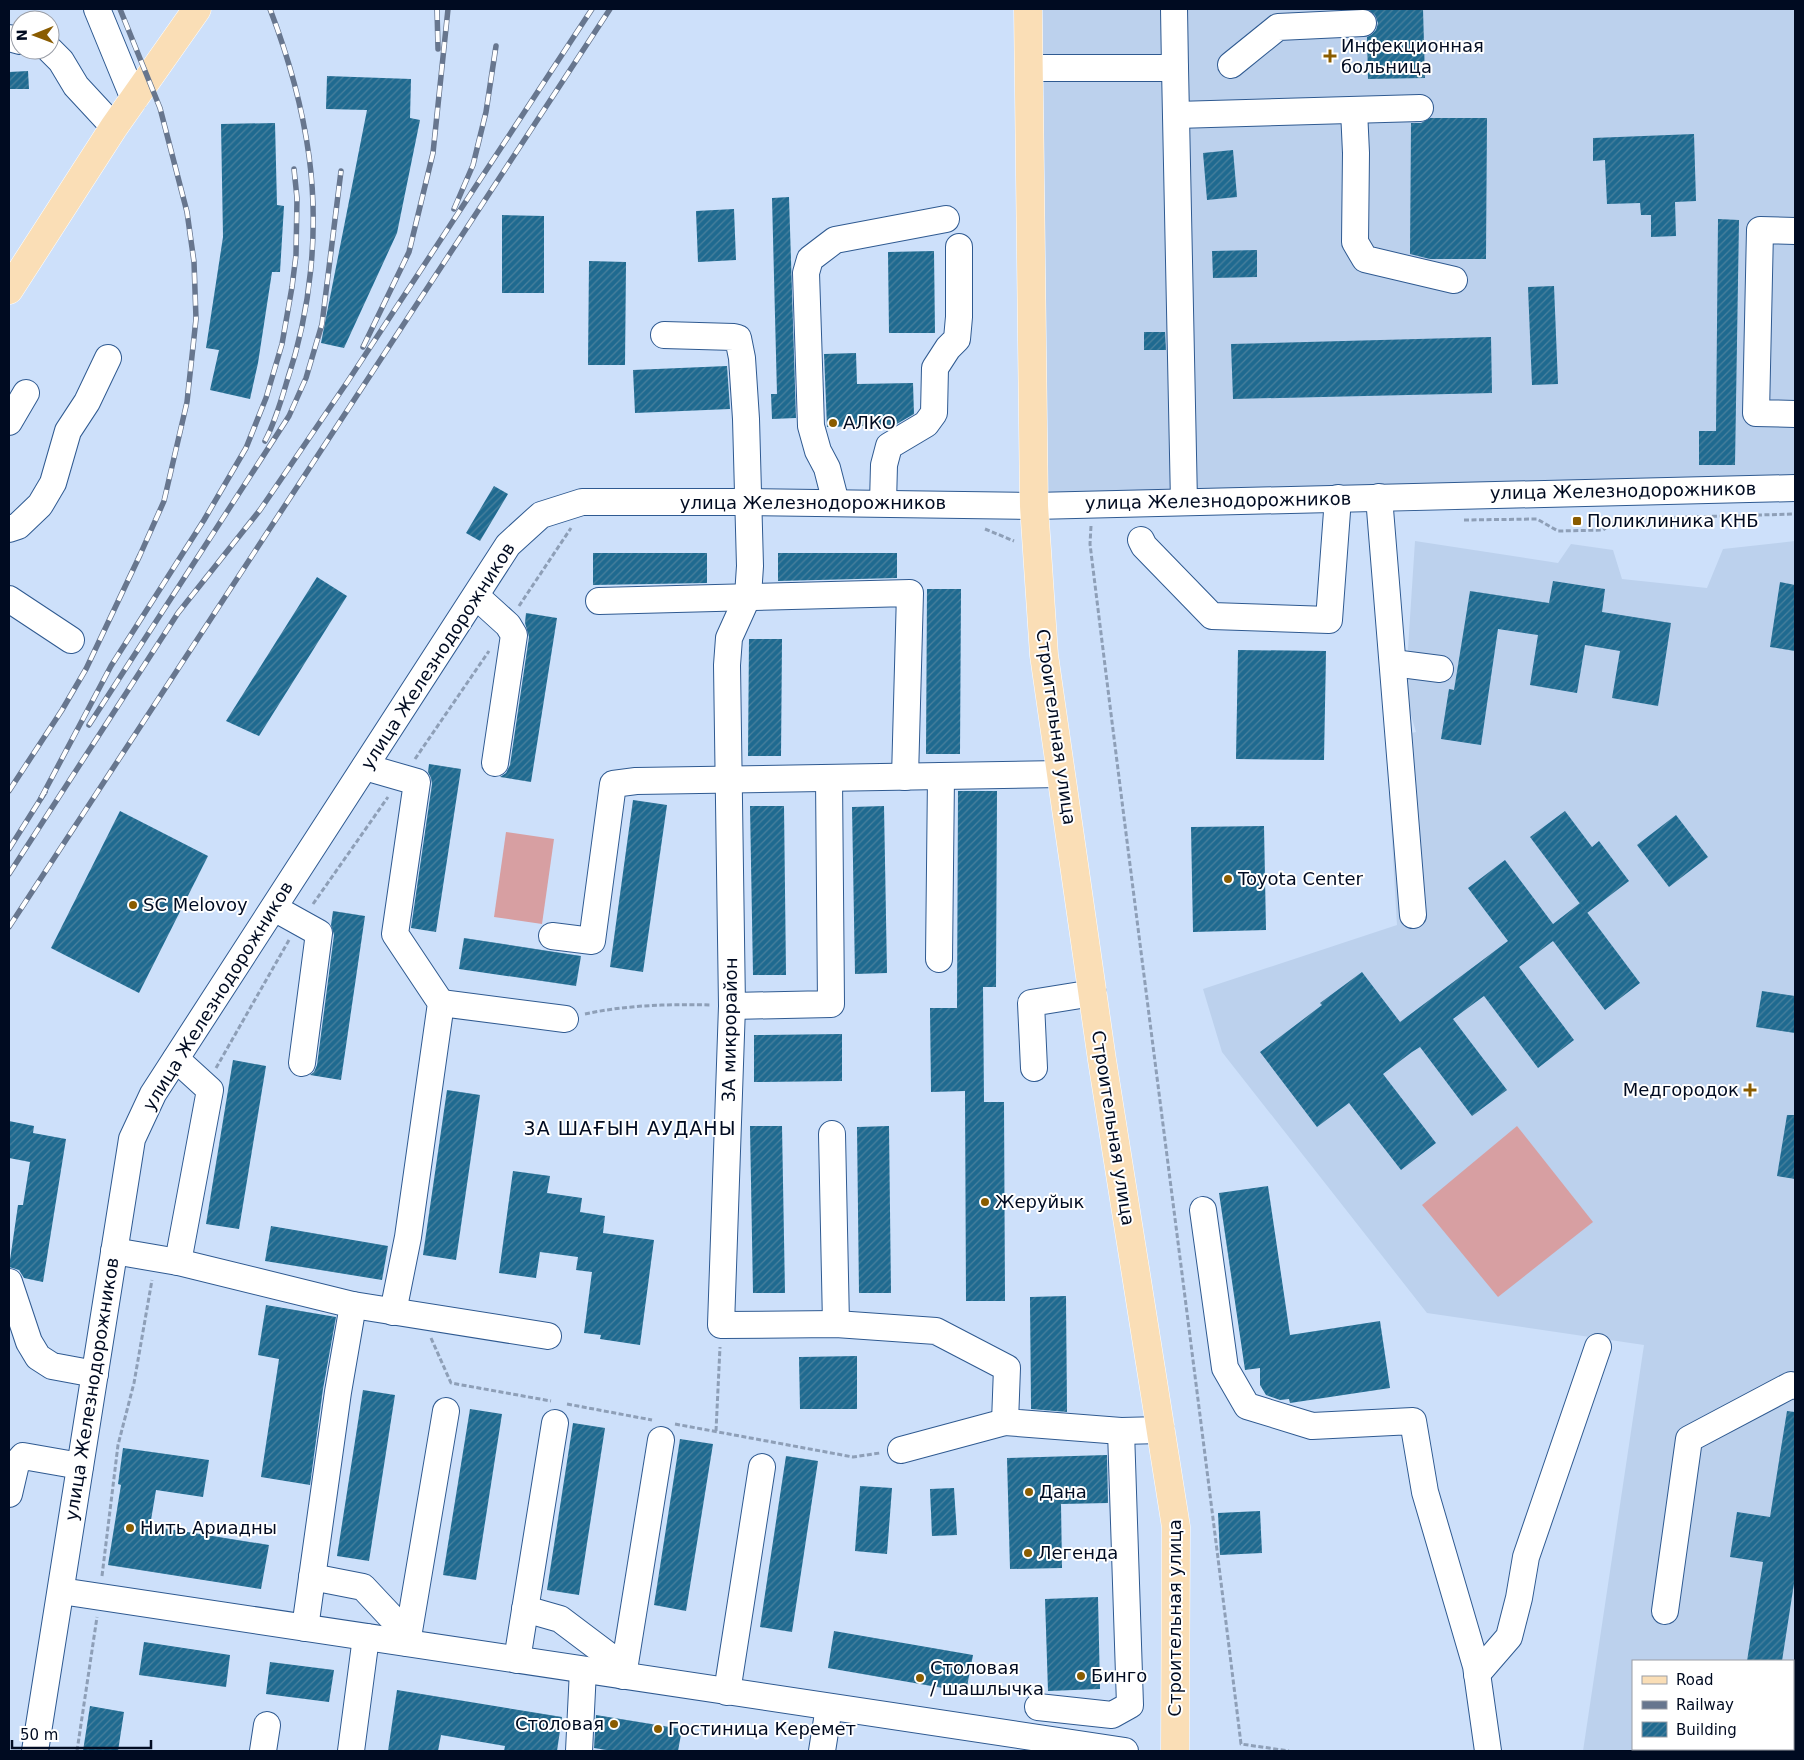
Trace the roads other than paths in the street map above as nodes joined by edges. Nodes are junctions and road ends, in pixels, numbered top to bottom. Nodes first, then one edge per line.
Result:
1 (97, 9) edge
2 (197, 9) edge
3 (1028, 9) edge
4 (1174, 9) edge
5 (1277, 18) edge
6 (1363, 22) dead end
7 (60, 60) edge
8 (1231, 65) dead end
9 (1029, 68) junction
10 (1175, 68) junction
11 (134, 99) junction
12 (1420, 108) dead end
13 (1354, 110) junction
14 (1176, 116) junction
15 (114, 127) junction
16 (946, 219) dead end
17 (1795, 230) edge
18 (959, 247) dead end
19 (1454, 280) dead end
20 (9, 290) edge
21 (664, 335) dead end
22 (108, 358) dead end
23 (26, 393) dead end
24 (1795, 414) edge
25 (9, 422) edge
26 (1795, 488) edge
27 (1379, 497) junction
28 (1338, 498) junction
29 (747, 502) junction
30 (1184, 502) junction
31 (836, 503) junction
32 (883, 503) junction
33 (1034, 506) junction
34 (9, 529) edge
35 (1141, 540) dead end
36 (476, 596) junction
37 (748, 596) junction
38 (9, 599) edge
39 (598, 601) dead end
40 (71, 640) dead end
41 (1393, 663) junction
42 (1440, 669) dead end
43 (495, 763) dead end
44 (365, 768) junction
45 (1062, 774) junction
46 (940, 776) junction
47 (905, 777) junction
48 (829, 778) junction
49 (728, 780) junction
50 (274, 908) junction
51 (1413, 915) dead end
52 (552, 936) dead end
53 (939, 959) dead end
54 (1093, 993) junction
55 (441, 1003) junction
56 (732, 1006) junction
57 (565, 1019) road end
58 (176, 1059) junction
59 (302, 1063) dead end
60 (1034, 1068) dead end
61 (832, 1134) dead end
62 (1203, 1210) dead end
63 (114, 1251) junction
64 (178, 1262) junction
65 (9, 1282) edge
66 (353, 1305) junction
67 (393, 1312) junction
68 (836, 1324) junction
69 (548, 1336) dead end
70 (1598, 1347) dead end
71 (95, 1374) junction
72 (1794, 1379) edge
73 (446, 1411) dead end
74 (1005, 1422) junction
75 (555, 1424) dead end
76 (663, 1428) road end
77 (1161, 1430) junction
78 (1121, 1431) junction
79 (901, 1450) road end
80 (80, 1466) junction
81 (762, 1467) dead end
82 (9, 1494) edge
83 (312, 1577) junction
84 (60, 1592) junction
85 (525, 1609) junction
86 (1665, 1611) dead end
87 (305, 1628) junction
88 (366, 1637) junction
89 (408, 1640) junction
90 (517, 1660) junction
91 (583, 1670) junction
92 (624, 1672) junction
93 (1477, 1674) junction
94 (728, 1692) junction
95 (829, 1707) junction
96 (1038, 1707) dead end
97 (267, 1725) dead end
98 (35, 1751) edge
99 (263, 1751) edge
100 (351, 1751) edge
101 (579, 1751) edge
102 (822, 1751) edge
103 (1125, 1751) edge
104 (1175, 1751) edge
105 (1488, 1751) edge

1 - 11 street
2 - 11 main road
3 - 9 main road, Строительная улица
4 - 10 street
5 - 6 street
5 - 8 street
7 - 15 street
9 - 10 street
9 - 33 main road, Строительная улица
10 - 14 street
11 - 15 main road
12 - 13 street
13 - 14 street
13 - 19 street
14 - 30 street
15 - 20 main road
16 - 31 street
17 - 24 street
18 - 32 street
21 - 29 street, 3А микрорайон
22 - 34 street
23 - 25 street
26 - 27 street, улица Железнодорожников
27 - 28 street, улица Железнодорожников
27 - 41 street
28 - 30 street, улица Железнодорожников
28 - 35 street
29 - 31 street, улица Железнодорожников
29 - 36 street, улица Железнодорожников
29 - 37 street, 3А микрорайон
30 - 33 street, улица Железнодорожников
31 - 32 street, улица Железнодорожников
32 - 33 street, улица Железнодорожников
33 - 45 main road, Строительная улица
36 - 43 street
36 - 44 street, улица Железнодорожников
37 - 39 street
37 - 47 street
37 - 49 street, 3А микрорайон
38 - 40 street
41 - 42 street
41 - 51 street
44 - 50 street, улица Железнодорожников
44 - 55 street
45 - 46 street
45 - 54 main road, Строительная улица
46 - 47 street
46 - 53 street
47 - 48 street
48 - 49 street
48 - 56 street
49 - 52 street
49 - 56 street, 3А микрорайон
50 - 58 street, улица Железнодорожников
50 - 59 street
54 - 60 street
54 - 77 main road, Строительная улица
55 - 57 street
55 - 67 street
56 - 68 street, 3А микрорайон
58 - 63 street, улица Железнодорожников
58 - 64 street
61 - 68 street
62 - 93 street
63 - 64 street
63 - 71 street, улица Железнодорожников
64 - 66 street
65 - 71 street
66 - 67 street
66 - 83 street
67 - 69 street
68 - 74 street
70 - 93 street
71 - 80 street, улица Железнодорожников
72 - 86 street
73 - 89 street
74 - 78 street
74 - 79 street
75 - 85 street
76 - 92 street
77 - 78 street
77 - 104 main road, Строительная улица
78 - 96 street
80 - 82 street
80 - 84 street, улица Железнодорожников
81 - 94 street
83 - 87 street
83 - 89 street
84 - 87 street
84 - 98 street, улица Железнодорожников
85 - 90 street
85 - 92 street
87 - 88 street
88 - 89 street
88 - 100 street
89 - 90 street
90 - 91 street
91 - 92 street
91 - 101 street
92 - 94 street
93 - 105 street
94 - 95 street
95 - 102 street
95 - 103 street
97 - 99 street

